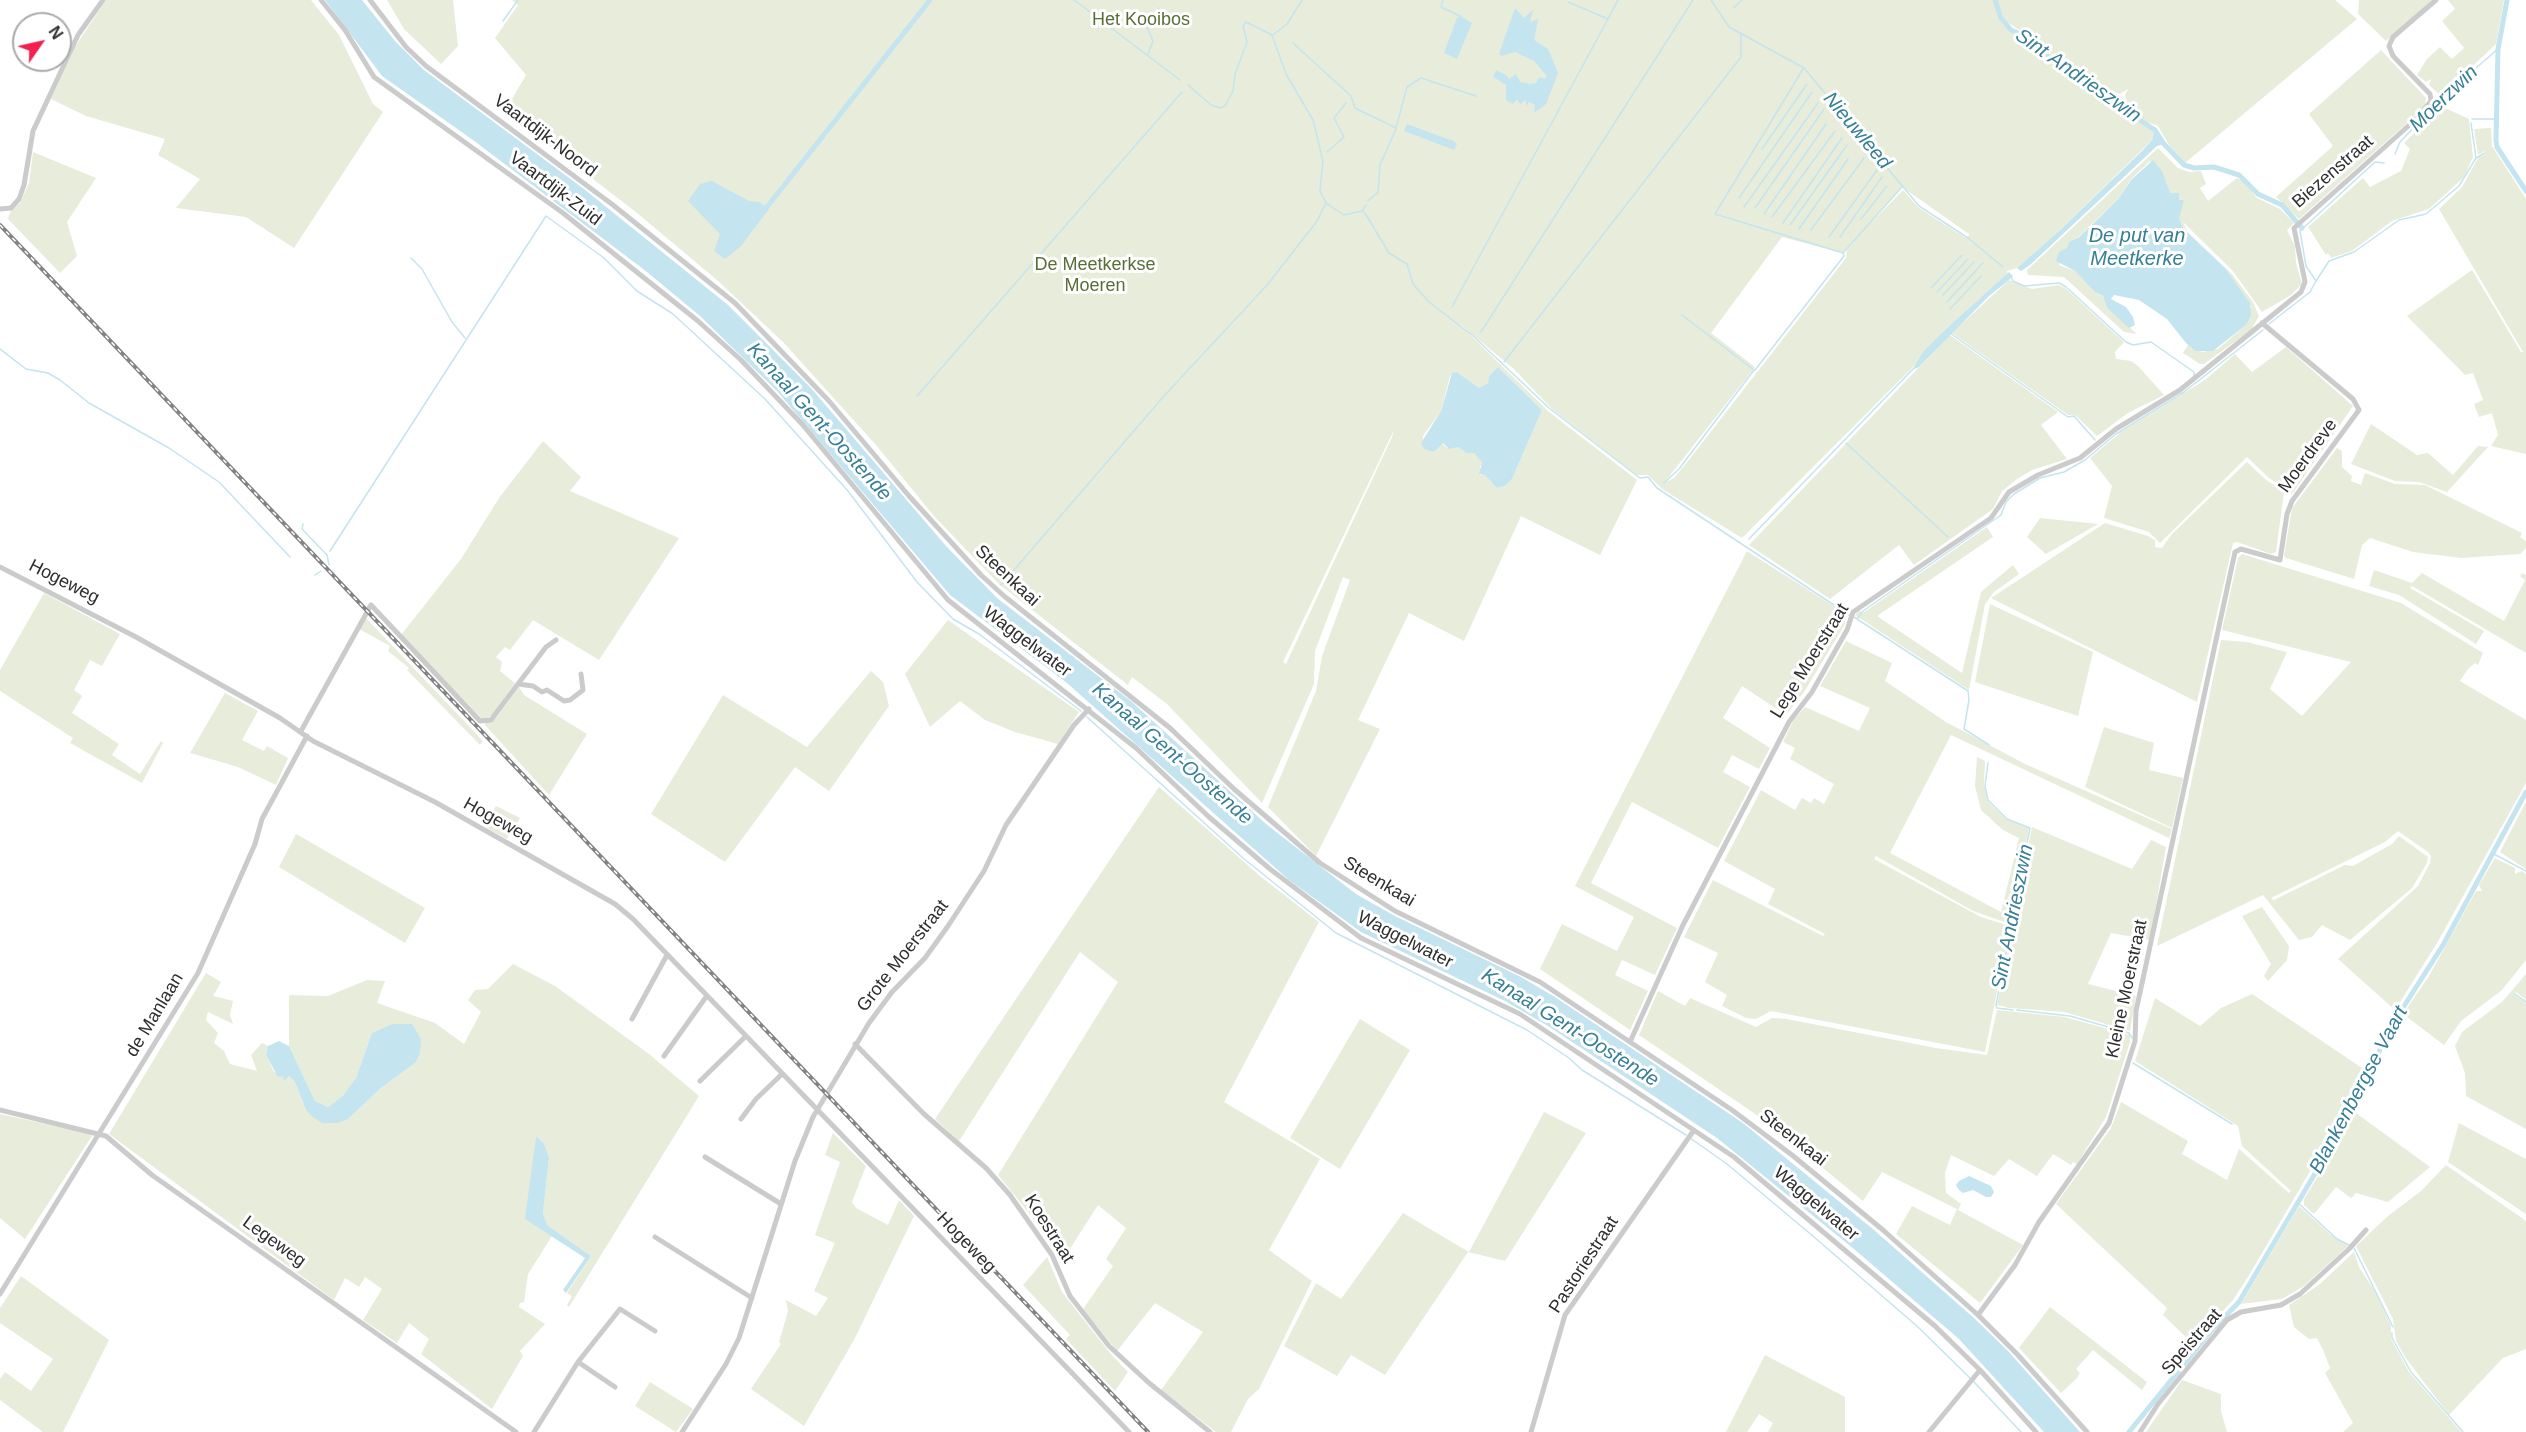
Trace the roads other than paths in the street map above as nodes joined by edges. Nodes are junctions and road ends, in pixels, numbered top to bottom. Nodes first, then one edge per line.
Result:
1 (103, 0) edge
2 (321, 0) edge
3 (369, 0) edge
4 (2436, 0) edge
5 (0, 208) edge
6 (713, 285) joint
7 (2262, 323) junction
8 (2204, 371) joint
9 (777, 399) joint
10 (0, 567) edge
11 (556, 640) dead end
12 (581, 674) dead end
13 (518, 684) junction
14 (2202, 702) joint
15 (1089, 709) junction
16 (304, 734) junction
17 (667, 955) junction
18 (706, 997) junction
19 (632, 1018) dead end
20 (745, 1038) junction
21 (1630, 1042) junction
22 (855, 1044) junction
23 (664, 1056) dead end
24 (781, 1075) junction
25 (700, 1081) dead end
26 (0, 1110) edge
27 (817, 1112) junction
28 (741, 1119) dead end
29 (100, 1133) junction
30 (1691, 1135) junction
31 (705, 1157) dead end
32 (781, 1204) junction
33 (2366, 1230) dead end
34 (655, 1237) dead end
35 (0, 1294) edge
36 (752, 1298) junction
37 (1978, 1315) junction
38 (655, 1331) dead end
39 (578, 1362) junction
40 (1980, 1370) junction
41 (615, 1387) dead end
42 (516, 1432) edge
43 (534, 1432) edge
44 (682, 1432) edge
45 (1130, 1432) edge
46 (1210, 1432) edge
47 (1531, 1432) edge
48 (1929, 1432) edge
49 (2036, 1432) edge
50 (2087, 1432) edge
51 (2140, 1432) edge

1 - 5 street
2 - 9 street, Vaartdijk-Zuid
3 - 6 street, Vaartdijk-Noord
4 - 7 street, Biezenstraat
6 - 21 street, Steenkaai
7 - 8 street, Biezenstraat
7 - 14 street, Moerdreve
8 - 21 street, Lege Moerstraat
9 - 15 street, Waggelwater
10 - 16 street, Hogeweg
11 - 13 street
12 - 13 street
13 - 16 street
14 - 37 street, Kleine Moerstraat
15 - 22 street, Grote Moerstraat
15 - 30 street, Waggelwater
16 - 17 street, Hogeweg
16 - 29 street, de Manlaan
17 - 18 street, Hogeweg
17 - 19 street
18 - 20 street, Hogeweg
18 - 23 street
20 - 24 street, Hogeweg
20 - 25 street
21 - 37 street, Steenkaai
22 - 27 street, Grote Moerstraat
22 - 46 street, Koestraat
24 - 27 street, Hogeweg
24 - 28 street
26 - 29 street, Legeweg
27 - 32 street, Grote Moerstraat
27 - 45 street, Hogeweg
29 - 35 street, de Manlaan
29 - 42 street, Legeweg
30 - 40 street, Waggelwater
30 - 47 street, Pastoriestraat
31 - 32 street
32 - 36 street, Grote Moerstraat
33 - 51 street, Speistraat
34 - 36 street
36 - 44 street, Grote Moerstraat
37 - 50 street, Steenkaai
38 - 39 street
39 - 41 street
39 - 43 street
40 - 48 street
40 - 49 street, Waggelwater

